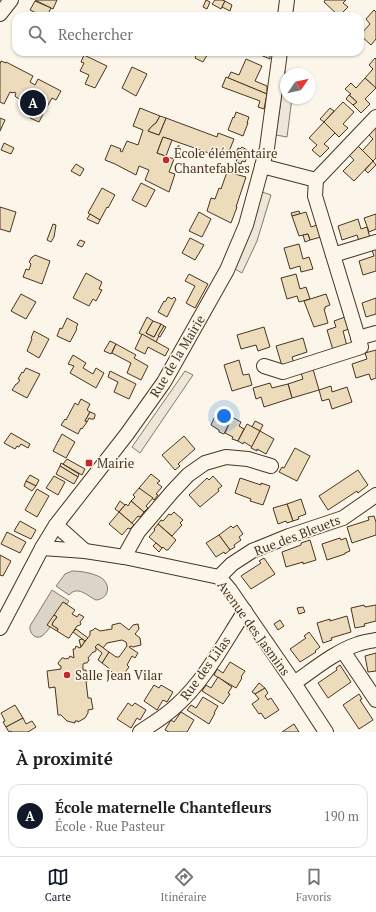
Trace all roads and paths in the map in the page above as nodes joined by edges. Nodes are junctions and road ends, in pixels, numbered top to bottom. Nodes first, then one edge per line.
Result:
1 (11, 0) edge
2 (288, 0) edge
3 (286, 12) edge
4 (0, 14) edge
5 (280, 56) edge
6 (376, 117) edge
7 (262, 166) junction
8 (316, 180) junction
9 (376, 242) edge
10 (333, 255) junction
11 (376, 333) edge
12 (360, 343) junction
13 (264, 366) dead end
14 (271, 466) dead end
15 (376, 495) edge
16 (56, 525) junction
17 (42, 548) junction
18 (85, 550) junction
19 (124, 557) junction
20 (219, 577) junction
21 (245, 611) junction
22 (0, 628) edge
23 (376, 640) edge
24 (343, 651) junction
25 (294, 683) junction
26 (376, 700) edge
27 (140, 732) edge
28 (326, 732) edge

1 - 4 street
2 - 3 street
5 - 7 street, Rue de la Mairie
6 - 8 street
7 - 8 street
7 - 16 street, Rue de la Mairie
8 - 10 street
9 - 10 street
10 - 12 street
11 - 12 street
12 - 13 street
14 - 19 street
15 - 20 street, Rue des Bleuets
16 - 17 street, Rue de la Mairie
16 - 18 street
17 - 18 street, Avenue des Jasmins
17 - 22 street, Rue de la Mairie
18 - 19 street, Avenue des Jasmins
19 - 20 street, Avenue des Jasmins
20 - 21 street, Avenue des Jasmins
21 - 25 street, Avenue des Jasmins
21 - 27 street, Rue des Lilas
23 - 24 street
24 - 25 street
24 - 26 street
25 - 28 street, Avenue des Jasmins

